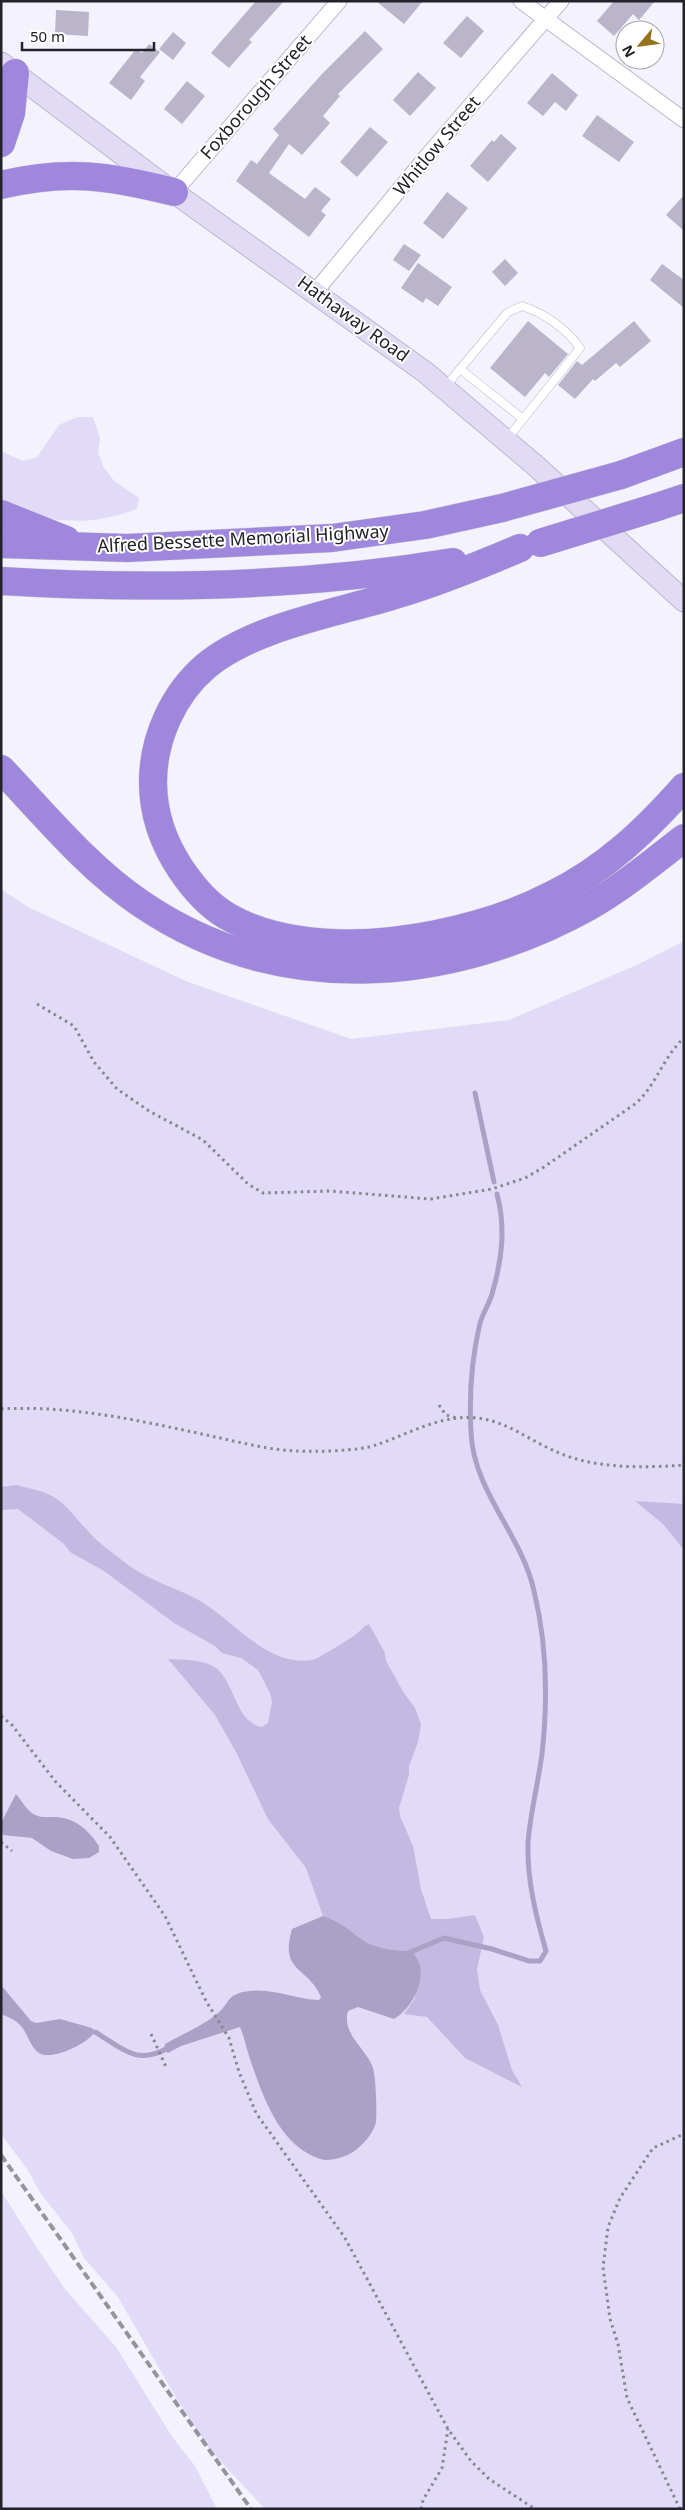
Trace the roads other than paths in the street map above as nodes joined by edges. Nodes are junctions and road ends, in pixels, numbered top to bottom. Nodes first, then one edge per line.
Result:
1 (338, 1) edge
2 (521, 1) edge
3 (561, 1) edge
4 (546, 20) junction
5 (6, 73) edge
6 (684, 120) edge
7 (1, 143) edge
8 (1, 185) edge
9 (174, 192) junction
10 (315, 292) junction
11 (460, 369) junction
12 (444, 388) junction
13 (523, 419) junction
14 (507, 440) junction
15 (684, 452) edge
16 (684, 498) edge
17 (1, 514) edge
18 (1, 544) edge
19 (530, 545) junction
20 (86, 548) junction
21 (1, 581) edge
22 (684, 601) edge
23 (1, 770) edge
24 (684, 787) edge
25 (684, 838) edge

1 - 9 street, Foxborough Street
2 - 4 street
3 - 4 street, Whitlow Street
4 - 6 street
4 - 10 street, Whitlow Street
5 - 7 highway
5 - 9 main road, Hathaway Road
8 - 9 highway
9 - 10 main road, Hathaway Road
10 - 12 main road, Hathaway Road
11 - 12 lane
11 - 13 lane
11 - 13 lane
12 - 14 main road, Hathaway Road
13 - 14 lane
14 - 22 main road, Hathaway Road
15 - 20 highway, Alfred Bessette Memorial Highway, bridge
16 - 19 highway, bridge
17 - 20 highway
18 - 20 highway, Alfred Bessette Memorial Highway
19 - 21 highway
19 - 24 highway
23 - 25 highway

